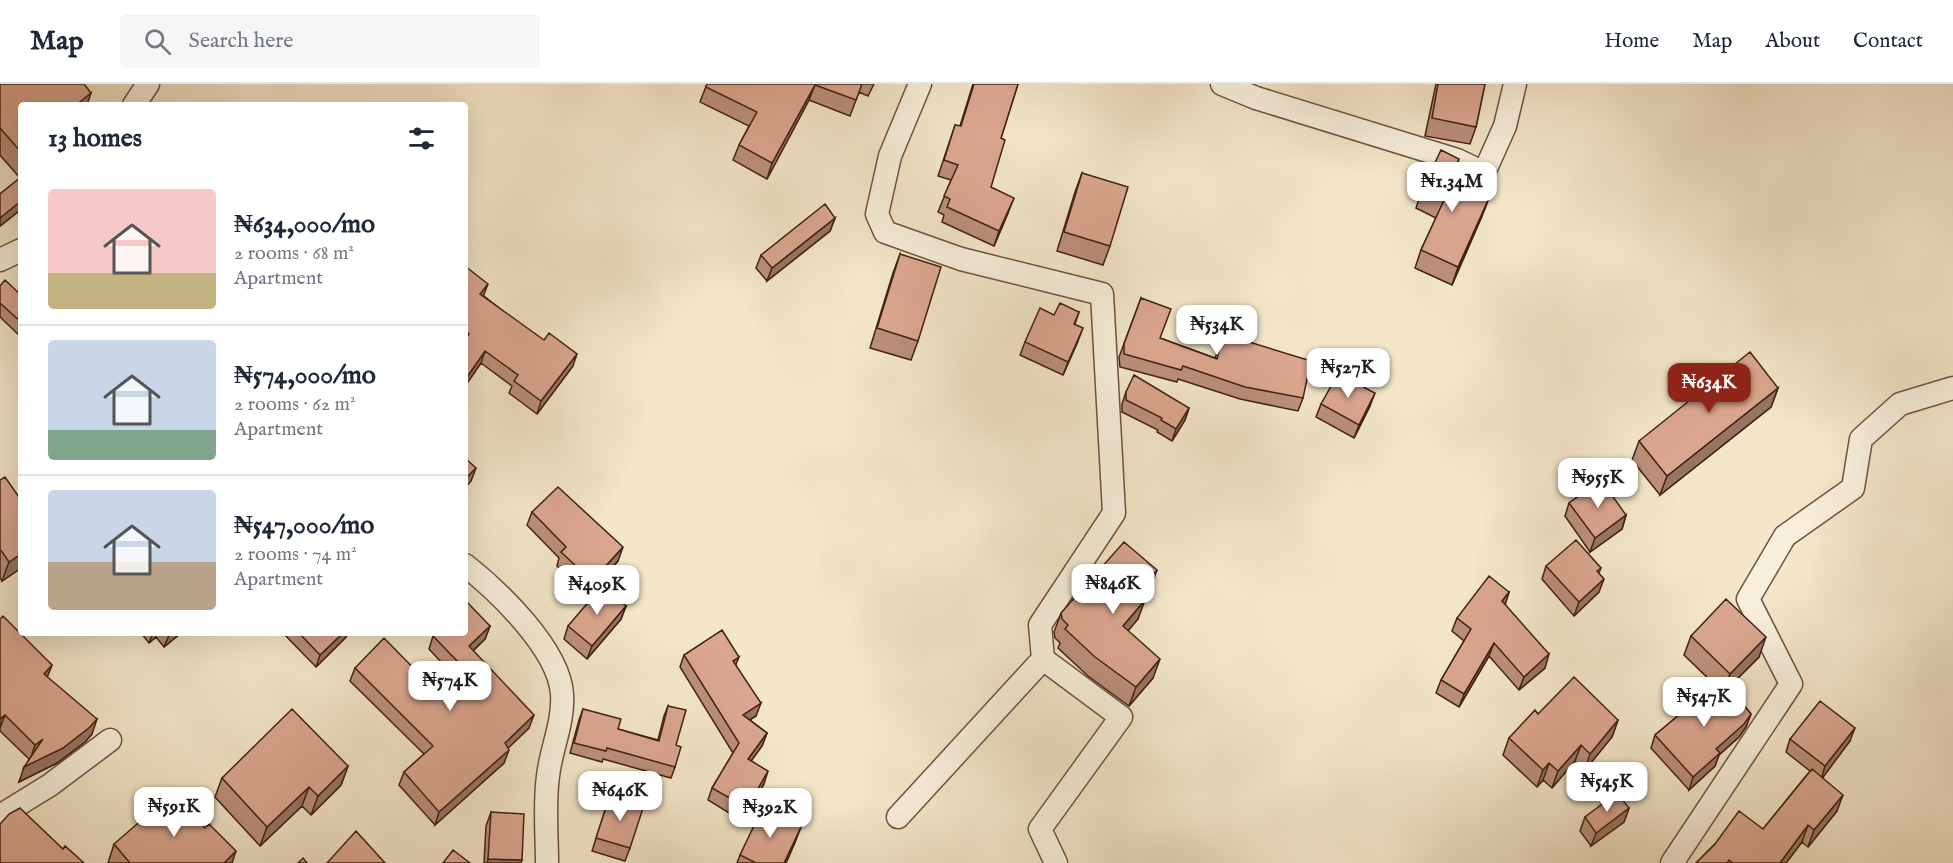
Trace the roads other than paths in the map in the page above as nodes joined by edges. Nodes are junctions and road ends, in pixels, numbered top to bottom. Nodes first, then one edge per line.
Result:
1 (148, 84) edge
2 (920, 84) edge
3 (1222, 84) edge
4 (1515, 84) edge
5 (136, 102) edge
6 (18, 251) edge
7 (0, 260) edge
8 (1953, 388) edge
9 (468, 567) edge
10 (1043, 659) junction
11 (111, 740) dead end
12 (0, 816) edge
13 (898, 817) dead end
14 (547, 863) edge
15 (1056, 863) edge
16 (1672, 863) edge

1 - 5 street
2 - 10 street
3 - 4 street
6 - 7 street
8 - 16 street
9 - 14 street
10 - 13 street
10 - 15 street
11 - 12 street

